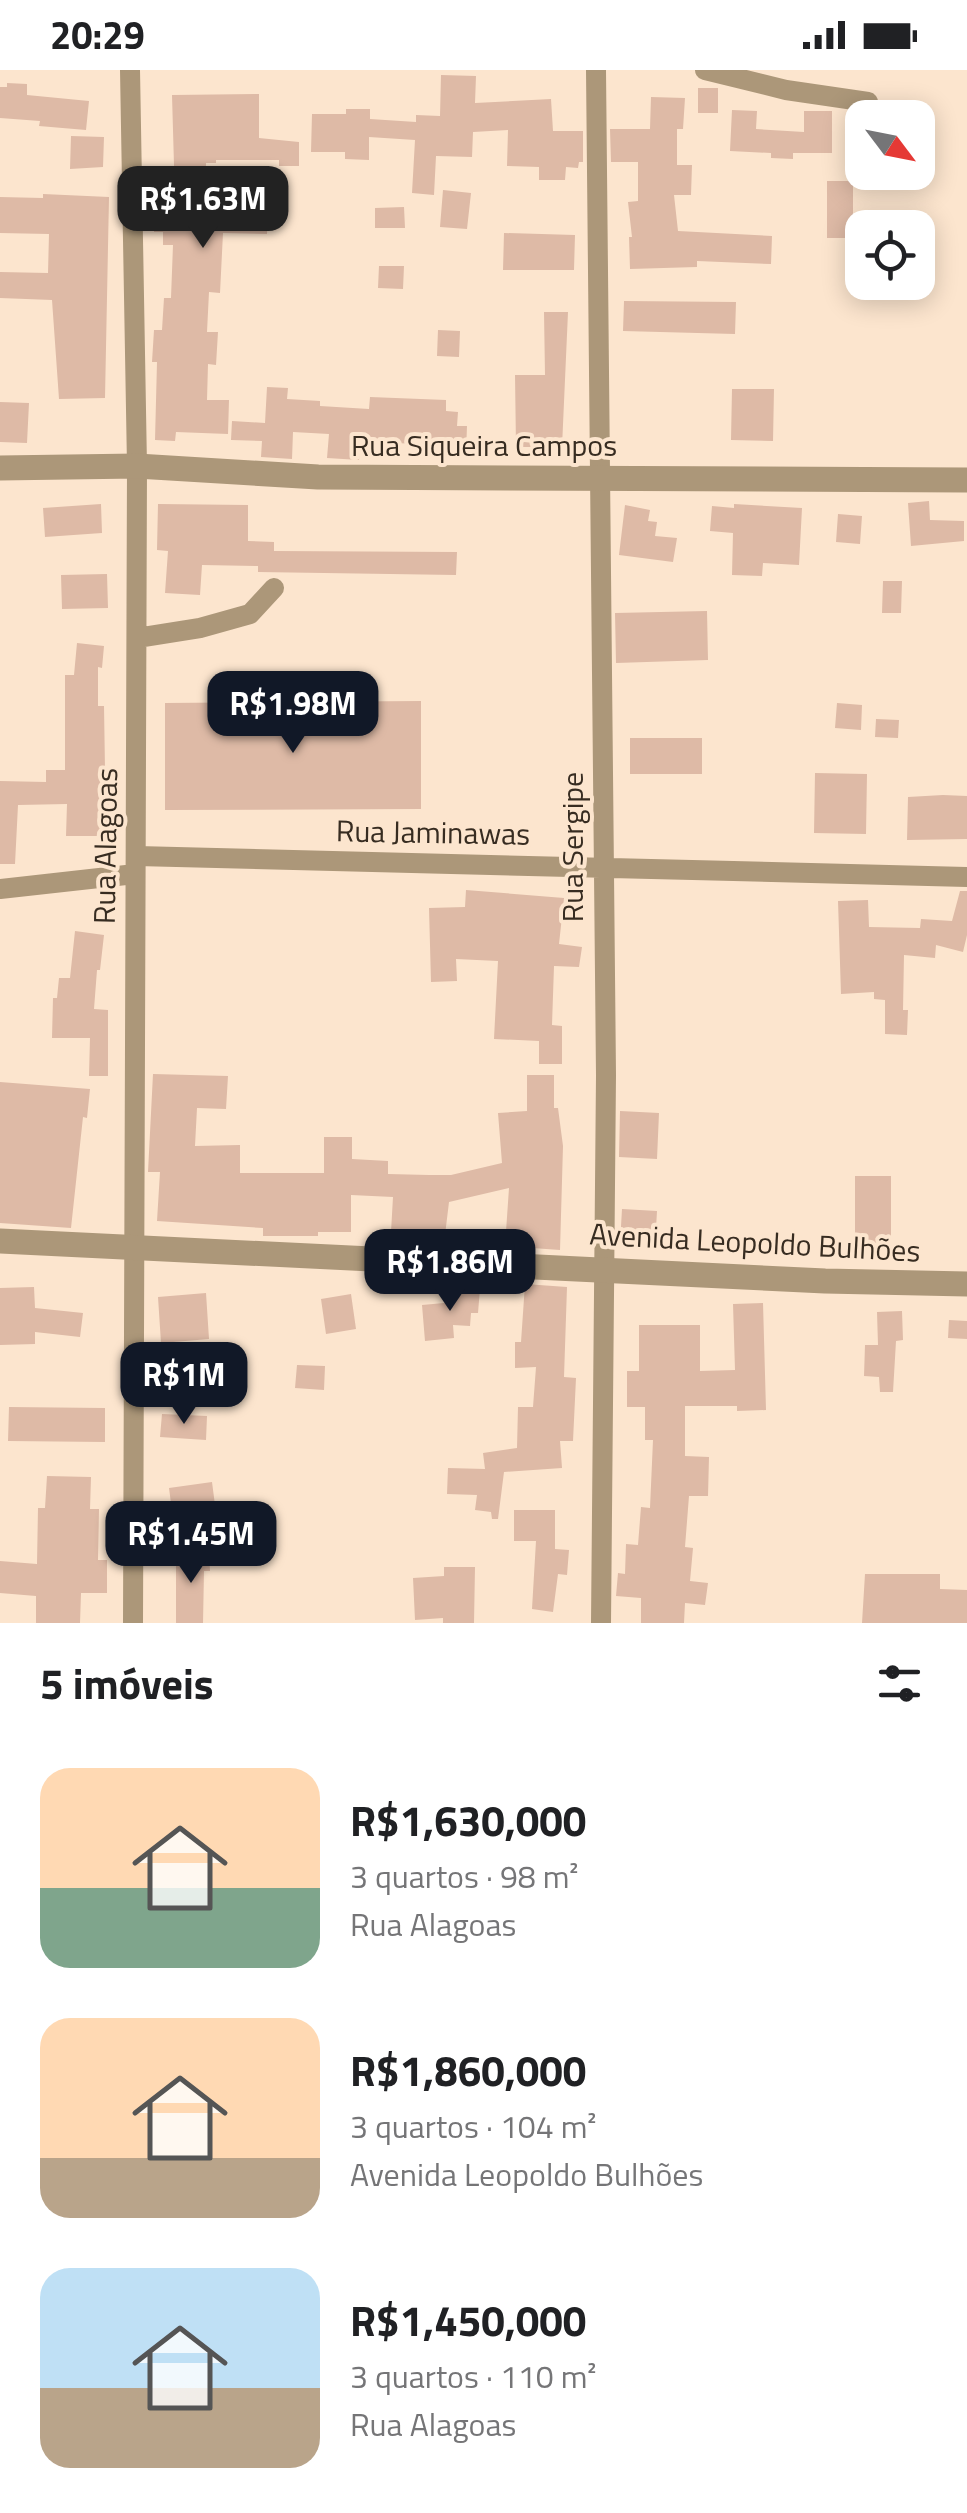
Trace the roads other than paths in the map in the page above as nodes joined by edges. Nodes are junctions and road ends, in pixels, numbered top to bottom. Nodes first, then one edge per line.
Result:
1 (130, 70) edge
2 (596, 70) edge
3 (706, 70) edge
4 (854, 100) edge
5 (137, 466) junction
6 (0, 468) edge
7 (602, 479) junction
8 (967, 480) edge
9 (274, 588) dead end
10 (137, 638) junction
11 (136, 865) junction
12 (602, 868) junction
13 (967, 877) edge
14 (0, 889) edge
15 (0, 1241) edge
16 (136, 1249) junction
17 (604, 1269) junction
18 (967, 1284) edge
19 (133, 1623) edge
20 (601, 1623) edge

1 - 5 street, Rua Alagoas
2 - 7 street, Rua Sergipe
3 - 4 street
5 - 6 street, Rua Siqueira Campos
5 - 7 street, Rua Siqueira Campos
5 - 10 street, Rua Alagoas
7 - 8 street, Rua Siqueira Campos
7 - 12 street, Rua Sergipe
9 - 10 street
10 - 11 street, Rua Alagoas
11 - 12 street, Rua Jaminawas
11 - 14 street, Rua Jaminawas
11 - 16 street, Rua Alagoas
12 - 13 street, Rua Jaminawas
12 - 17 street, Rua Sergipe
15 - 16 street, Avenida Leopoldo Bulhões
16 - 17 street, Avenida Leopoldo Bulhões
16 - 19 street, Rua Alagoas
17 - 18 street, Avenida Leopoldo Bulhões
17 - 20 street, Rua Sergipe

